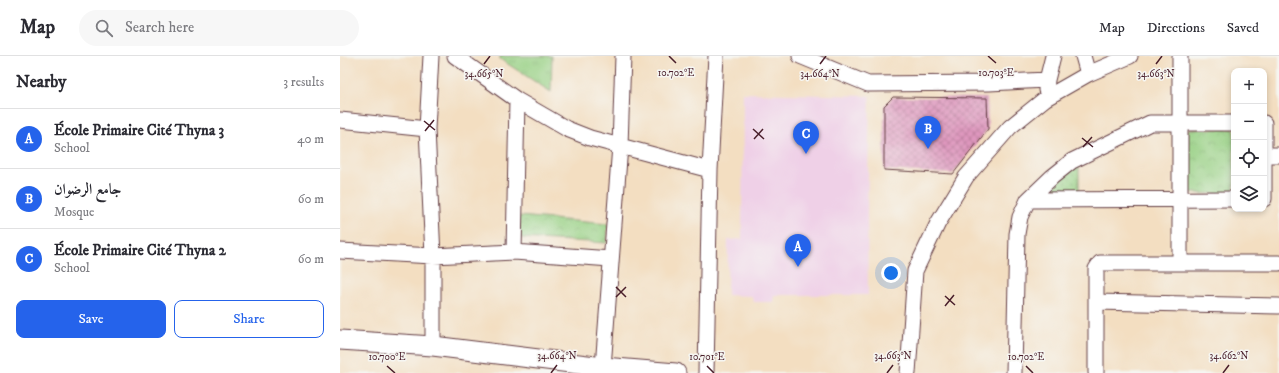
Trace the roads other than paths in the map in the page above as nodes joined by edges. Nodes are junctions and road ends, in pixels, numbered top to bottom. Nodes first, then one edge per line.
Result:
1 (431, 56) edge
2 (456, 56) edge
3 (623, 56) edge
4 (716, 56) edge
5 (800, 56) edge
6 (1053, 56) edge
7 (1083, 56) edge
8 (1180, 56) edge
9 (1117, 58) edge
10 (1088, 74) junction
11 (1046, 80) junction
12 (1046, 98) junction
13 (517, 100) junction
14 (340, 120) edge
15 (1180, 123) junction
16 (1231, 123) edge
17 (426, 129) junction
18 (1267, 135) edge
19 (620, 146) junction
20 (1272, 155) edge
21 (710, 170) junction
22 (1267, 182) edge
23 (1028, 200) junction
24 (1181, 200) junction
25 (1231, 200) edge
26 (340, 251) edge
27 (514, 252) junction
28 (432, 256) junction
29 (611, 259) junction
30 (1180, 263) junction
31 (1279, 263) edge
32 (1096, 302) junction
33 (1279, 306) edge
34 (340, 340) edge
35 (433, 346) junction
36 (603, 367) junction
37 (649, 372) edge
38 (676, 373) edge
39 (706, 373) edge
40 (908, 373) edge
41 (1014, 373) edge
42 (1096, 373) edge

1 - 17 street
2 - 13 street
3 - 19 street
4 - 21 street
5 - 11 street
6 - 11 street
7 - 10 street
8 - 15 street
9 - 10 street
10 - 12 street
11 - 12 street
12 - 40 street
13 - 19 street
13 - 27 street
14 - 17 street
15 - 16 street
15 - 23 street
15 - 24 street
17 - 28 street
18 - 20 street
19 - 21 street
19 - 29 street
20 - 22 street
21 - 39 street
23 - 24 street
23 - 41 street
24 - 25 street
24 - 30 street
26 - 28 street
27 - 28 street
27 - 29 street
28 - 35 street
29 - 36 street
30 - 31 street
30 - 32 street
32 - 33 street
32 - 42 street
34 - 35 street
35 - 36 street
36 - 37 street
37 - 38 street

